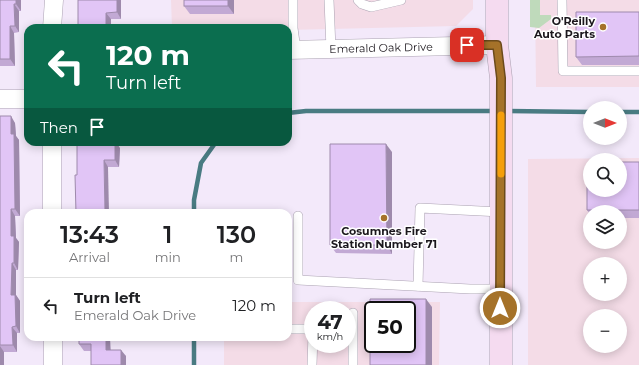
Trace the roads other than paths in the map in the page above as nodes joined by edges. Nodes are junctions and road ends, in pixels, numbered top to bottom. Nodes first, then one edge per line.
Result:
1 (54, 0) edge
2 (293, 0) edge
3 (329, 0) edge
4 (358, 0) edge
5 (401, 0) edge
6 (497, 0) edge
7 (562, 0) edge
8 (52, 24) edge
9 (497, 45) junction
10 (331, 49) junction
11 (292, 50) edge
12 (639, 71) edge
13 (0, 99) edge
14 (24, 99) edge
15 (52, 146) edge
16 (52, 209) edge
17 (501, 212) junction
18 (298, 216) dead end
19 (418, 286) junction
20 (500, 289) junction
21 (292, 329) edge
22 (53, 341) edge
23 (353, 353) edge
24 (53, 365) edge
25 (312, 365) edge
26 (353, 365) edge
27 (501, 365) edge

1 - 8 street
2 - 11 lane
3 - 10 lane
4 - 5 lane
6 - 9 main road
7 - 12 lane
9 - 10 street, Emerald Oak Drive
9 - 17 main road
10 - 11 street, Emerald Oak Drive
13 - 14 street
15 - 16 street
17 - 19 lane
17 - 20 main road
18 - 19 lane
19 - 20 lane
20 - 27 main road
21 - 25 lane
22 - 24 street
23 - 26 lane

